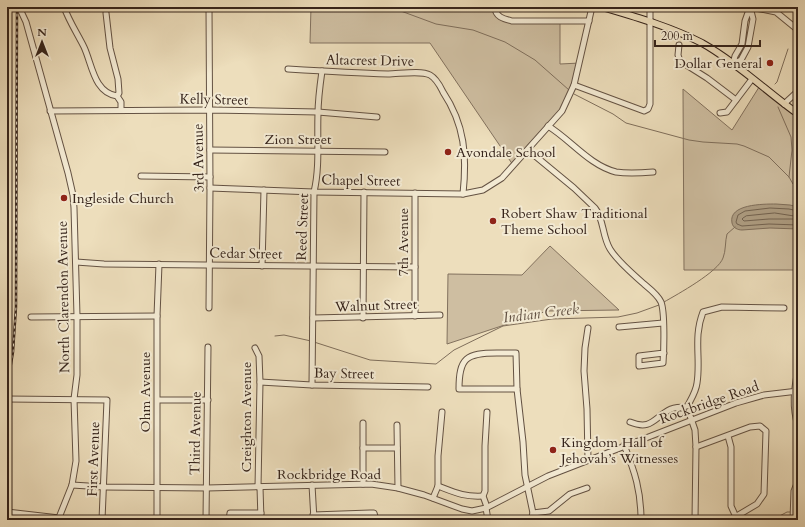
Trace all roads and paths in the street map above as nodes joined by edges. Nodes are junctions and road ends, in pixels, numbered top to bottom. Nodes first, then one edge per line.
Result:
1 (19, 7) edge
2 (25, 7) edge
3 (64, 7) edge
4 (209, 7) edge
5 (496, 7) edge
6 (592, 7) edge
7 (602, 7) edge
8 (650, 7) edge
9 (750, 7) edge
10 (106, 13) dead end
11 (23, 14) junction
12 (589, 21) junction
13 (650, 22) junction
14 (798, 30) edge
15 (679, 45) dead end
16 (741, 45) junction
17 (747, 49) junction
18 (734, 64) junction
19 (288, 69) dead end
20 (322, 71) junction
21 (752, 79) junction
22 (574, 85) junction
23 (798, 91) edge
24 (117, 96) junction
25 (736, 100) junction
26 (784, 104) junction
27 (121, 110) junction
28 (210, 110) junction
29 (50, 111) junction
30 (318, 112) junction
31 (720, 113) dead end
32 (798, 114) edge
33 (377, 117) dead end
34 (548, 126) junction
35 (210, 150) junction
36 (528, 150) junction
37 (318, 151) junction
38 (385, 152) dead end
39 (654, 172) dead end
40 (141, 176) dead end
41 (210, 177) junction
42 (210, 188) junction
43 (264, 190) junction
44 (314, 192) junction
45 (364, 192) junction
46 (415, 193) junction
47 (463, 194) junction
48 (76, 262) junction
49 (159, 264) junction
50 (210, 264) junction
51 (262, 266) junction
52 (313, 266) junction
53 (364, 267) junction
54 (415, 267) junction
55 (209, 308) dead end
56 (784, 308) dead end
57 (440, 315) dead end
58 (77, 316) junction
59 (157, 316) junction
60 (415, 316) junction
61 (31, 317) dead end
62 (313, 318) junction
63 (363, 318) junction
64 (663, 323) junction
65 (588, 328) dead end
66 (619, 328) dead end
67 (208, 347) dead end
68 (255, 348) dead end
69 (664, 353) junction
70 (798, 370) edge
71 (260, 382) junction
72 (312, 385) junction
73 (428, 387) dead end
74 (517, 389) junction
75 (796, 391) edge
76 (7, 399) edge
77 (74, 399) junction
78 (158, 400) junction
79 (208, 400) junction
80 (687, 407) junction
81 (442, 412) dead end
82 (487, 412) dead end
83 (692, 420) junction
84 (630, 422) dead end
85 (363, 423) dead end
86 (397, 425) dead end
87 (798, 426) edge
88 (728, 436) junction
89 (624, 446) junction
90 (696, 447) junction
91 (363, 448) junction
92 (397, 448) junction
93 (588, 460) junction
94 (798, 481) edge
95 (363, 484) junction
96 (72, 485) junction
97 (312, 485) junction
98 (438, 486) junction
99 (528, 486) junction
100 (104, 487) junction
101 (157, 487) junction
102 (259, 487) junction
103 (207, 488) junction
104 (398, 488) junction
105 (587, 488) dead end
106 (483, 496) junction
107 (433, 498) junction
108 (486, 508) junction
109 (7, 512) edge
110 (261, 513) junction
111 (533, 513) junction
112 (313, 517) edge
113 (736, 517) junction
114 (59, 519) edge
115 (102, 520) edge
116 (157, 520) edge
117 (206, 520) edge
118 (229, 520) edge
119 (261, 520) edge
120 (376, 520) edge
121 (488, 520) edge
122 (531, 520) edge
123 (641, 520) edge
124 (695, 520) edge
125 (730, 520) edge
126 (793, 520) edge

1 - 11 street, North Clarendon Avenue
2 - 11 street
3 - 24 street
4 - 28 street, 3rd Avenue
5 - 12 street
6 - 12 street, Chapel Street
7 - 13 main road
8 - 13 street
9 - 14 street
9 - 16 street
9 - 17 street
10 - 24 street
11 - 29 street, North Clarendon Avenue
12 - 22 street, Chapel Street
13 - 18 main road
13 - 22 street
15 - 25 street
16 - 17 street
16 - 18 street
17 - 18 street
18 - 21 main road
19 - 20 street, Altacrest Drive
20 - 30 street, Reed Street
20 - 47 street, Altacrest Drive
21 - 25 street
21 - 26 main road
22 - 34 street, Chapel Street
23 - 26 street
24 - 27 street
25 - 31 street
26 - 32 main road
27 - 28 street, Kelly Street
27 - 29 street, Kelly Street
28 - 30 street, Kelly Street
28 - 35 street, 3rd Avenue
29 - 48 street, North Clarendon Avenue
30 - 33 street, Kelly Street
30 - 37 street, Reed Street
34 - 36 street, Chapel Street
34 - 39 street
35 - 37 street, Zion Street
35 - 41 street, 3rd Avenue
36 - 47 street, Chapel Street
36 - 64 street
37 - 38 street, Zion Street
37 - 44 street, Reed Street
40 - 41 street
41 - 42 street, 3rd Avenue
42 - 43 street, Chapel Street
42 - 50 street, 3rd Avenue
43 - 44 street, Chapel Street
43 - 51 street
44 - 45 street, Chapel Street
44 - 52 street, Reed Street
45 - 46 street, Chapel Street
45 - 53 street
46 - 47 street, Chapel Street
46 - 54 street, 7th Avenue
48 - 49 street, Cedar Street
48 - 58 street, North Clarendon Avenue
49 - 50 street, Cedar Street
49 - 59 street, Ohm Avenue
50 - 51 street, Cedar Street
50 - 55 street, 3rd Avenue
51 - 52 street, Cedar Street
52 - 53 street, Cedar Street
52 - 62 street, Reed Street
53 - 54 street, Cedar Street
53 - 63 street
54 - 60 street, 7th Avenue
56 - 80 street
57 - 60 street, Walnut Street
58 - 59 street
58 - 61 street
58 - 77 street, North Clarendon Avenue
59 - 78 street, Ohm Avenue
60 - 63 street, Walnut Street
62 - 63 street, Walnut Street
62 - 72 street, Reed Street
64 - 66 street
64 - 69 street
65 - 93 street
67 - 79 street, Third Avenue
68 - 71 street, Creighton Avenue
69 - 69 street
70 - 75 street
71 - 72 street, Bay Street
71 - 102 street, Creighton Avenue
72 - 73 street, Bay Street
74 - 74 street
74 - 99 street
75 - 83 street, Rockbridge Road
75 - 87 street
76 - 77 street
77 - 96 street, North Clarendon Avenue
77 - 100 street, First Avenue
78 - 79 street
78 - 101 street, Ohm Avenue
79 - 103 street, Third Avenue
80 - 83 street
80 - 84 street
81 - 98 street
82 - 106 street
83 - 89 street, Rockbridge Road
83 - 90 street
85 - 91 street
86 - 92 street
88 - 90 street
88 - 113 street
88 - 113 street
89 - 93 street, Rockbridge Road
89 - 123 street
90 - 124 street
91 - 92 street
91 - 95 street
92 - 104 street
93 - 99 street, Rockbridge Road
94 - 126 street
95 - 97 street, Rockbridge Road
95 - 104 street, Rockbridge Road
96 - 100 street, Rockbridge Road
96 - 114 street, North Clarendon Avenue
97 - 102 street, Rockbridge Road
97 - 112 street
98 - 106 street
98 - 107 street
99 - 108 street, Rockbridge Road
99 - 111 street
100 - 101 street, Rockbridge Road
100 - 115 street, First Avenue
101 - 103 street, Rockbridge Road
101 - 116 street, Ohm Avenue
102 - 103 street, Rockbridge Road
102 - 110 street, Creighton Avenue
103 - 117 street, Third Avenue
104 - 107 street, Rockbridge Road
105 - 111 street
106 - 108 street
107 - 108 street, Rockbridge Road
108 - 121 street
109 - 114 street
110 - 118 street
110 - 119 street, Creighton Avenue
111 - 122 street
112 - 120 street
113 - 125 street

